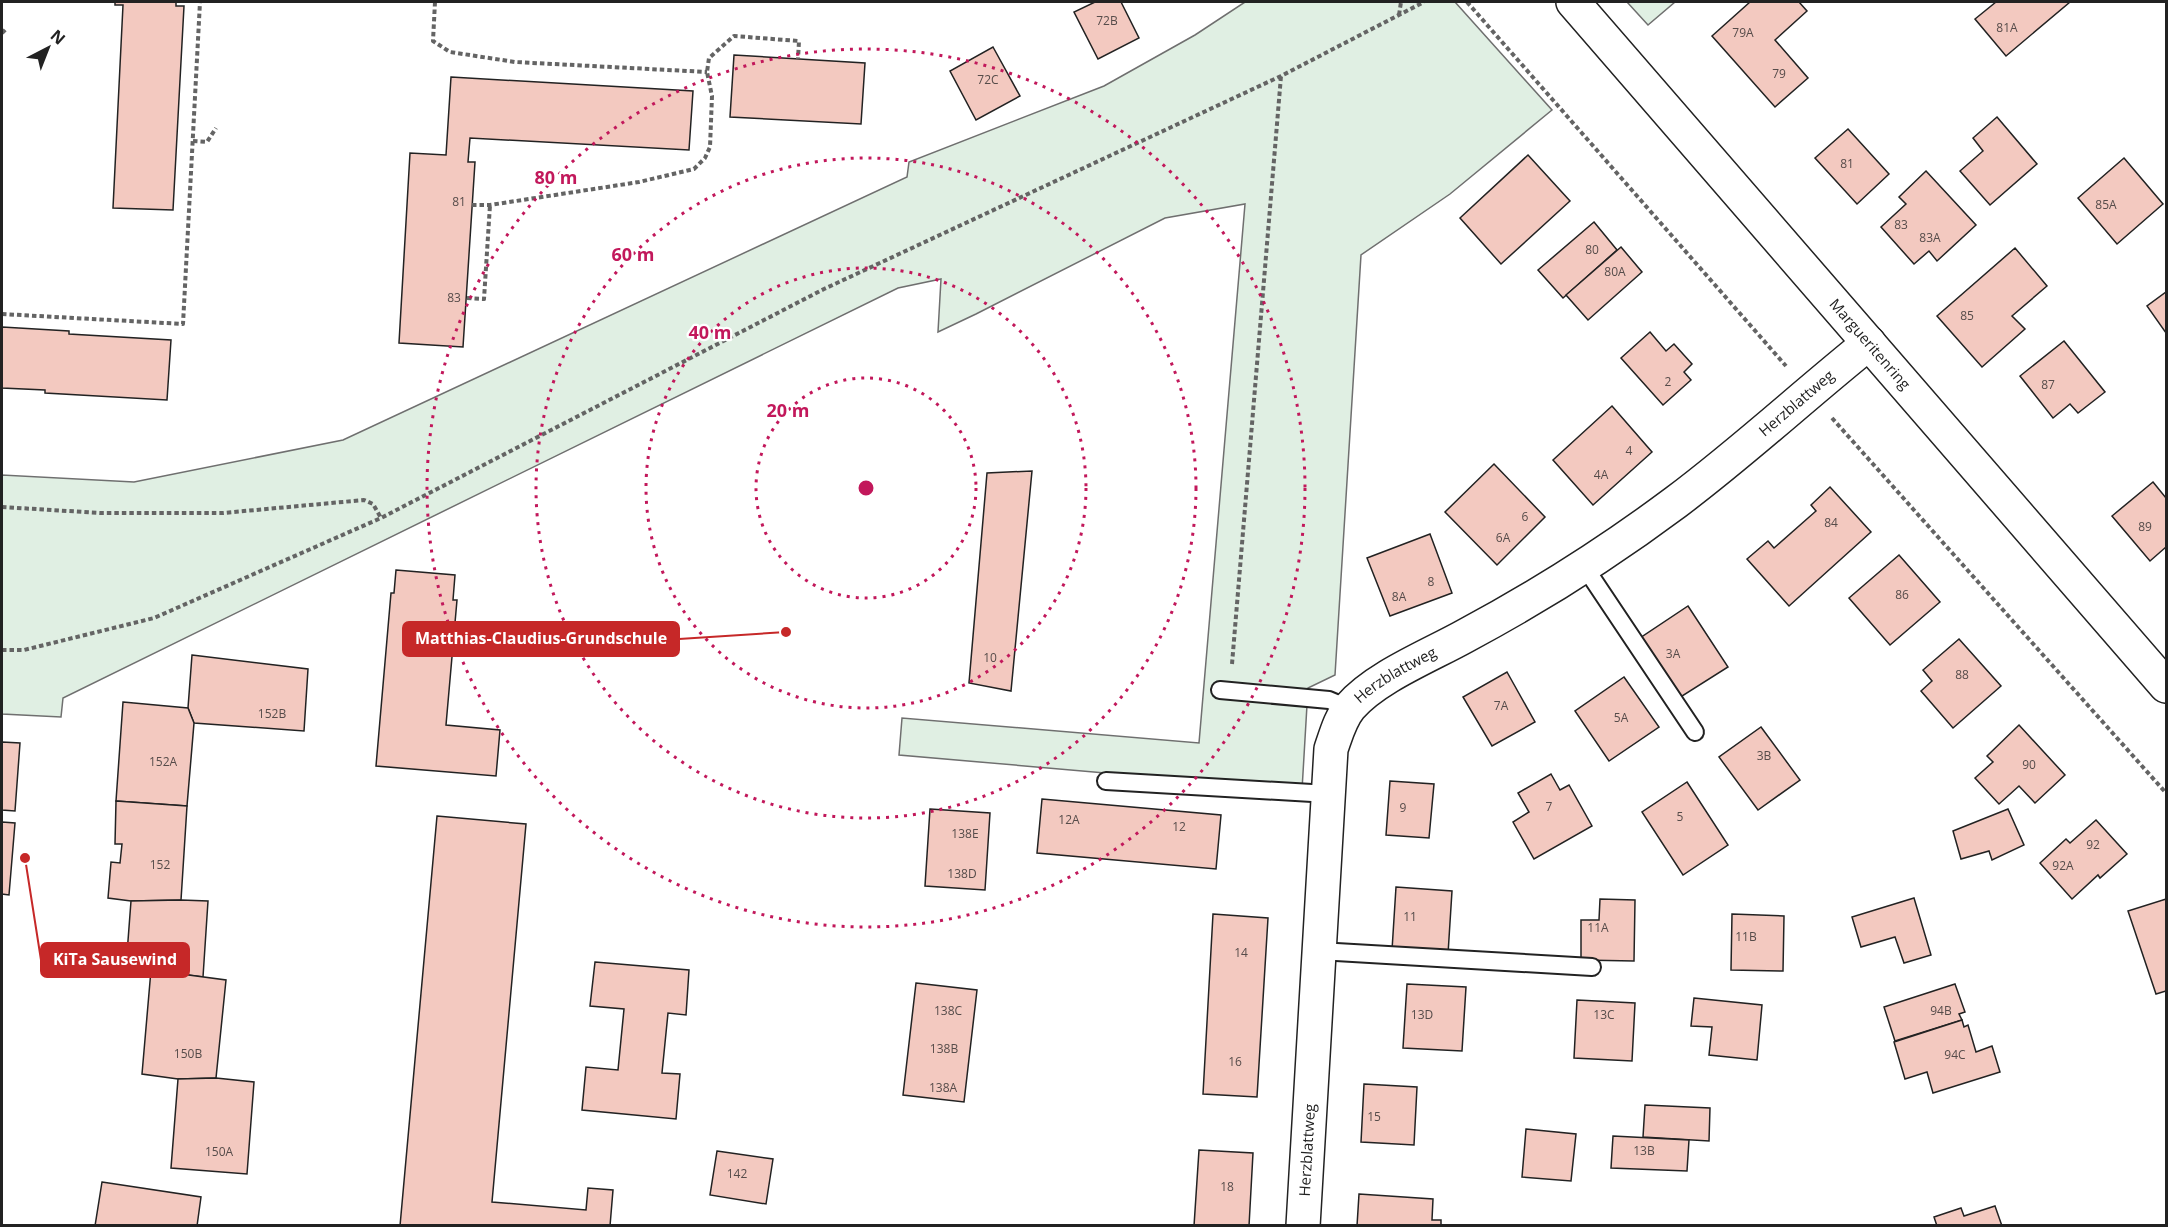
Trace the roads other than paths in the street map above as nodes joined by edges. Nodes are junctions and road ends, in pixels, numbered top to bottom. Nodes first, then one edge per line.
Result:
1 (1573, 2) edge
2 (1869, 343) junction
3 (1584, 566) junction
4 (2166, 686) edge
5 (1225, 691) road end
6 (1348, 708) junction
7 (1695, 732) dead end
8 (1106, 781) dead end
9 (1329, 794) junction
10 (1319, 951) junction
11 (1592, 967) dead end
12 (1303, 1226) edge

1 - 2 street, Margueritenring
2 - 3 street, Herzblattweg
2 - 4 street, Margueritenring
3 - 6 street, Herzblattweg
3 - 7 lane
5 - 6 lane
6 - 9 street, Herzblattweg
8 - 9 lane
9 - 10 street, Herzblattweg
10 - 11 lane
10 - 12 street, Herzblattweg

